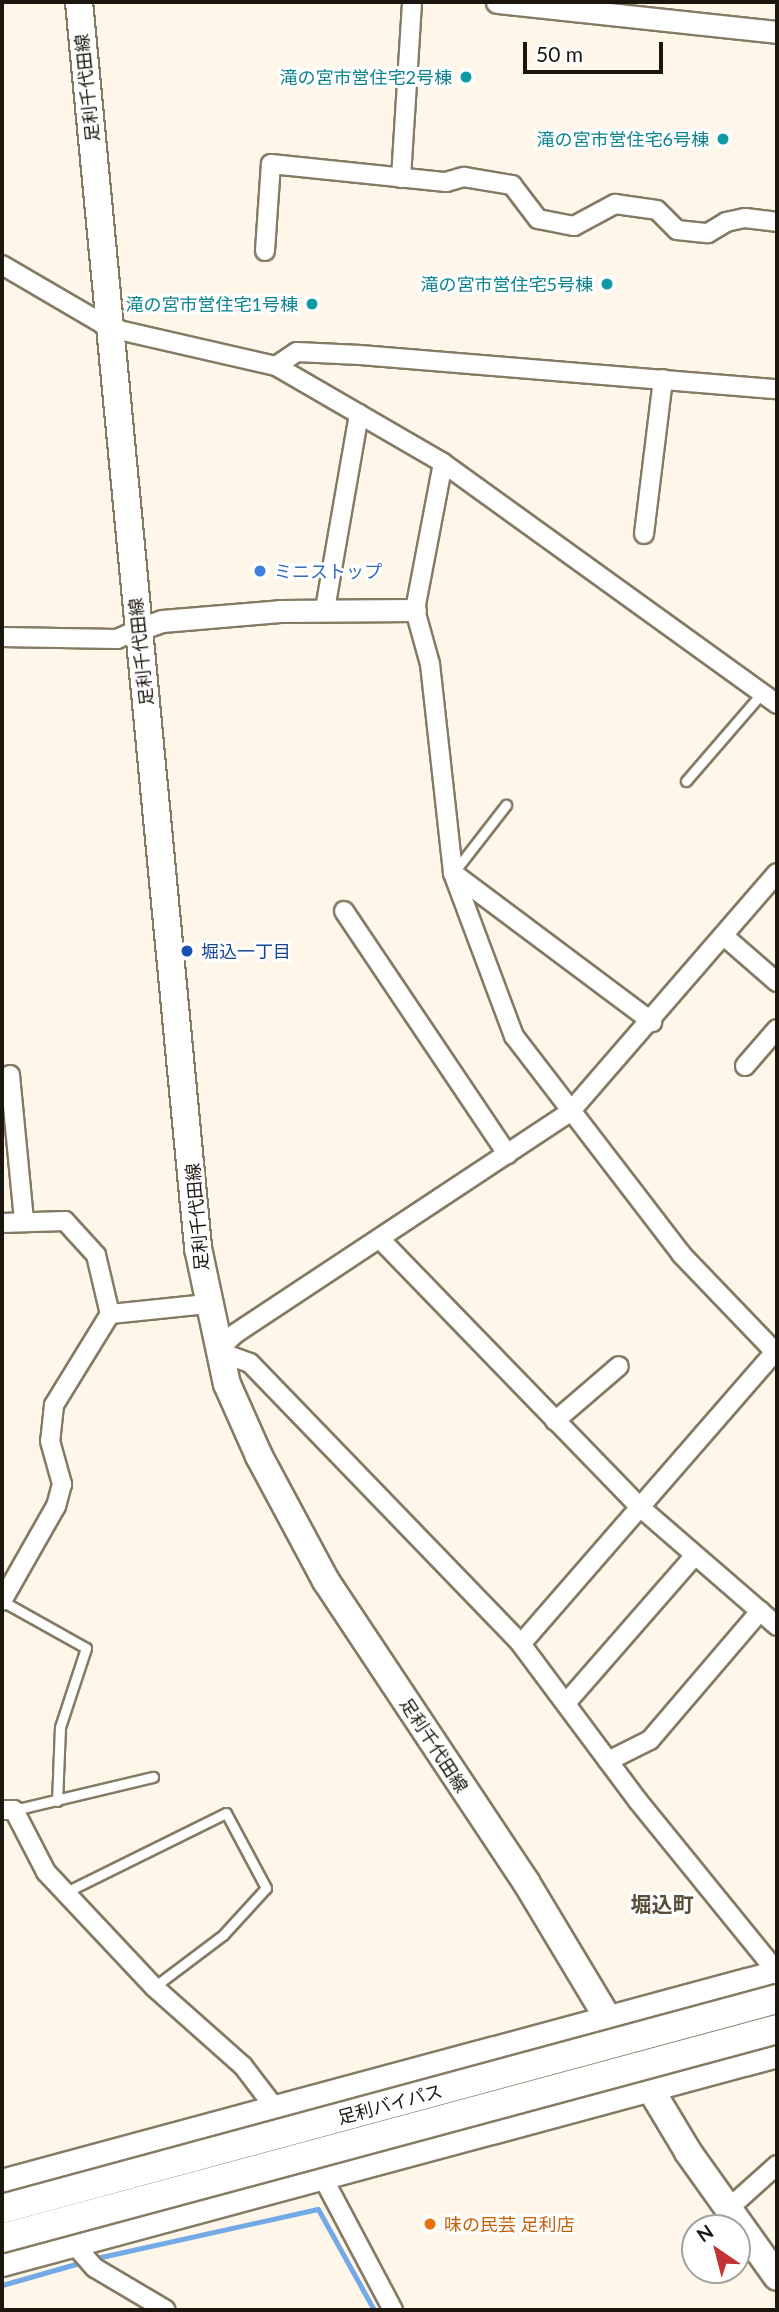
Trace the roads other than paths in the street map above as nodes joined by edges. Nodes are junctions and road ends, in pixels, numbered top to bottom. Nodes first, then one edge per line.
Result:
1 (79, 2) edge
2 (412, 2) edge
3 (497, 2) edge
4 (626, 9) edge
5 (777, 32) edge
6 (401, 178) junction
7 (777, 222) edge
8 (265, 251) dead end
9 (2, 265) edge
10 (110, 328) junction
11 (276, 366) junction
12 (663, 379) junction
13 (777, 389) edge
14 (359, 414) junction
15 (443, 463) junction
16 (644, 534) dead end
17 (325, 609) junction
18 (415, 610) junction
19 (139, 629) junction
20 (2, 638) edge
21 (762, 693) junction
22 (777, 704) edge
23 (686, 782) dead end
24 (506, 805) dead end
25 (453, 873) junction
26 (777, 873) edge
27 (344, 911) dead end
28 (724, 936) junction
29 (777, 982) edge
30 (652, 1022) junction
31 (777, 1029) edge
32 (745, 1066) dead end
33 (10, 1075) dead end
34 (570, 1112) junction
35 (507, 1154) junction
36 (24, 1220) junction
37 (2, 1223) edge
38 (380, 1239) junction
39 (207, 1304) junction
40 (110, 1314) junction
41 (217, 1351) junction
42 (776, 1351) edge
43 (619, 1366) dead end
44 (555, 1421) junction
45 (640, 1508) junction
46 (695, 1555) junction
47 (2, 1601) edge
48 (760, 1611) junction
49 (777, 1626) edge
50 (521, 1644) junction
51 (566, 1703) junction
52 (608, 1761) junction
53 (153, 1777) dead end
54 (57, 1801) junction
55 (8, 1810) edge
56 (68, 1891) junction
57 (777, 1973) edge
58 (154, 1987) junction
59 (777, 1999) edge
60 (609, 2022) junction
61 (777, 2029) edge
62 (777, 2053) edge
63 (648, 2088) junction
64 (278, 2112) junction
65 (777, 2165) edge
66 (322, 2175) junction
67 (2, 2184) edge
68 (2, 2209) edge
69 (728, 2209) junction
70 (2, 2238) edge
71 (73, 2242) junction
72 (2, 2262) edge
73 (777, 2277) edge
74 (166, 2310) edge
75 (393, 2310) edge

1 - 10 main road, 足利千代田線
2 - 6 street
3 - 4 street
4 - 5 street
6 - 7 street
6 - 8 street
9 - 10 street
10 - 11 street
10 - 19 main road, 足利千代田線
11 - 12 street
11 - 14 street
12 - 13 street
12 - 16 street
14 - 15 street
14 - 17 street
15 - 18 street
15 - 21 street
17 - 18 street
17 - 19 street
18 - 25 street
19 - 20 street
19 - 39 main road, 足利千代田線
21 - 22 street
21 - 23 lane
24 - 25 lane
25 - 30 street
25 - 34 street
26 - 28 street
27 - 35 street
28 - 29 street
28 - 30 street
30 - 34 street
31 - 32 street
33 - 36 street
34 - 35 street
34 - 42 street
35 - 38 street
36 - 37 street
36 - 40 street
38 - 41 street
38 - 44 street
39 - 40 street
39 - 41 main road, 足利千代田線
40 - 47 street
41 - 50 street
41 - 60 main road, 足利千代田線
42 - 45 street
43 - 44 street
44 - 45 street
45 - 46 street
45 - 50 street
46 - 48 street
46 - 51 street
47 - 54 lane
48 - 49 street
48 - 52 street
50 - 51 street
51 - 52 street
52 - 57 street
53 - 54 lane
54 - 55 lane
55 - 56 street
56 - 58 street
56 - 58 lane
57 - 60 highway
58 - 64 street
59 - 68 highway, 足利バイパス, bridge
60 - 63 main road, 足利千代田線
60 - 64 highway
61 - 70 highway, 足利バイパス, bridge
62 - 63 highway
63 - 66 highway
63 - 69 main road, 足利千代田線
64 - 67 highway
65 - 69 street
66 - 71 highway
66 - 75 street
69 - 73 main road, 足利千代田線
71 - 72 highway
71 - 74 street

